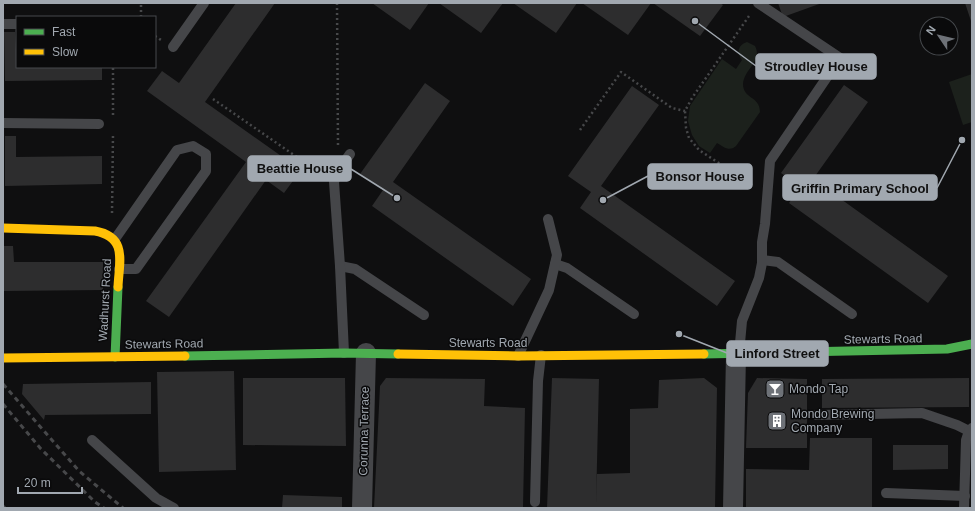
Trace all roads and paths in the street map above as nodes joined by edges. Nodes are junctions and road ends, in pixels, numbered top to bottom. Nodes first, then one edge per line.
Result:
1 (141, 3) edge
2 (204, 3) edge
3 (337, 3) edge
4 (761, 5) edge
5 (141, 16) edge
6 (3, 24) edge
7 (16, 24) edge
8 (173, 48) dead end
9 (113, 68) edge
10 (213, 99) dead end
11 (685, 111) junction
12 (113, 117) dead end
13 (3, 123) edge
14 (99, 124) dead end
15 (580, 130) dead end
16 (113, 132) dead end
17 (350, 154) dead end
18 (338, 171) junction
19 (334, 182) junction
20 (768, 185) junction
21 (548, 219) dead end
22 (3, 228) edge
23 (111, 236) junction
24 (762, 260) junction
25 (555, 264) junction
26 (340, 266) junction
27 (119, 269) junction
28 (634, 314) dead end
29 (852, 314) dead end
30 (424, 315) dead end
31 (972, 344) edge
32 (344, 353) junction
33 (366, 353) junction
34 (738, 354) junction
35 (541, 355) junction
36 (518, 356) junction
37 (115, 357) junction
38 (3, 358) edge
39 (816, 415) dead end
40 (970, 430) edge
41 (92, 440) dead end
42 (886, 493) dead end
43 (964, 496) junction
44 (535, 502) dead end
45 (174, 508) edge
46 (362, 508) edge
47 (733, 508) edge
48 (964, 508) edge

1 - 5 path
2 - 8 lane
3 - 18 path
4 - 11 path
4 - 20 lane
6 - 7 lane
9 - 12 path
10 - 19 path
11 - 15 path
11 - 20 path
13 - 14 lane
16 - 23 path
17 - 18 lane
18 - 19 lane
19 - 26 lane
20 - 24 lane
21 - 25 lane
22 - 23 street
23 - 27 street, Wadhurst Road
23 - 27 lane
24 - 29 lane
24 - 34 lane
25 - 28 lane
25 - 36 lane
26 - 30 lane
26 - 32 lane
27 - 37 street, Wadhurst Road
31 - 34 street, Stewarts Road
32 - 33 street, Stewarts Road
32 - 37 street, Stewarts Road
33 - 36 street, Stewarts Road
33 - 46 street, Corunna Terrace
34 - 35 street, Stewarts Road
34 - 47 street
35 - 36 street, Stewarts Road
35 - 44 lane
37 - 38 street, Stewarts Road
39 - 40 lane
40 - 43 lane
41 - 45 lane
42 - 43 lane
43 - 48 lane

